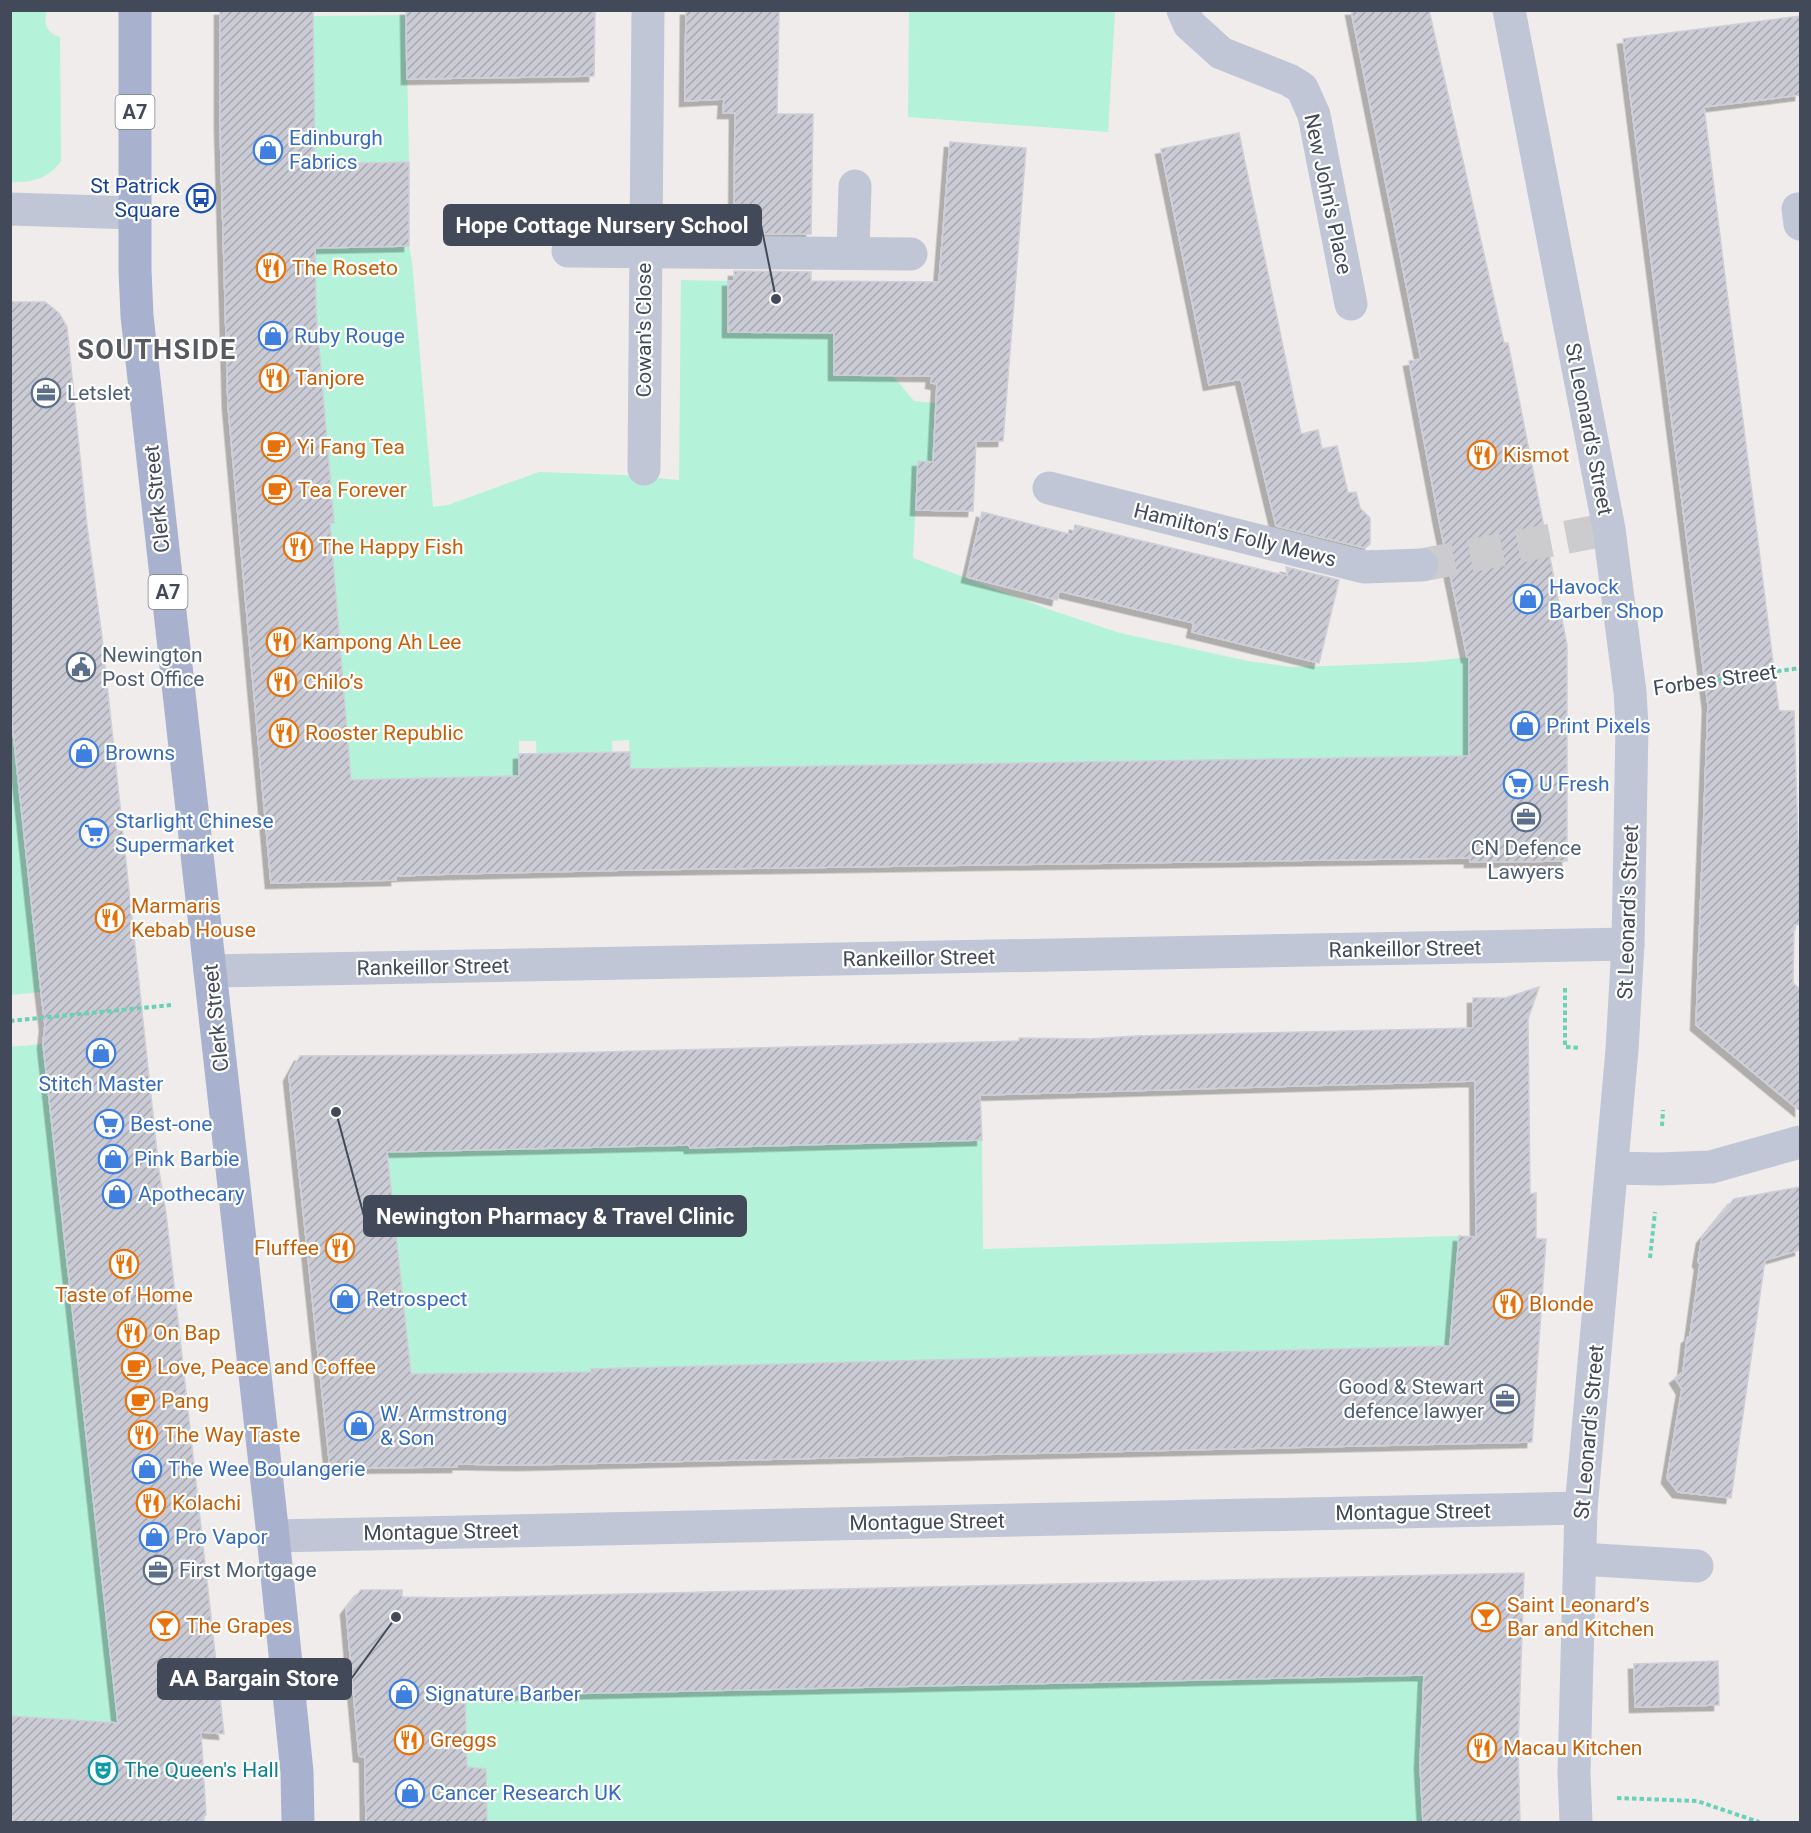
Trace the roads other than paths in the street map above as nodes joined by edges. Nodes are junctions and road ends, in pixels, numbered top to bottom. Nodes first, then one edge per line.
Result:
1 (135, 10) edge
2 (648, 10) edge
3 (1183, 10) edge
4 (1516, 11) edge
5 (855, 186) dead end
6 (10, 208) edge
7 (1800, 209) edge
8 (135, 213) junction
9 (1800, 224) edge
10 (568, 251) dead end
11 (645, 251) junction
12 (853, 252) junction
13 (911, 254) dead end
14 (1351, 304) dead end
15 (644, 469) dead end
16 (1049, 488) dead end
17 (1422, 565) tunnel mouth
18 (1628, 944) junction
19 (210, 971) junction
20 (1800, 1142) edge
21 (1612, 1168) junction
22 (1581, 1508) junction
23 (273, 1536) junction
24 (1580, 1559) junction
25 (1697, 1566) dead end
26 (1576, 1815) edge
27 (298, 1822) edge

1 - 8 main road, A7
2 - 11 street, Cowan's Close
3 - 14 street, New John's Place
4 - 18 street, St Leonard's Street
5 - 12 street
6 - 8 street
7 - 9 street
8 - 19 main road, Clerk Street / A7
10 - 11 street
11 - 12 street
11 - 15 street, Cowan's Close
12 - 13 street
16 - 17 street, Hamilton's Folly Mews
18 - 19 street, Rankeillor Street
18 - 21 street, St Leonard's Street
19 - 23 main road, Clerk Street / A7
20 - 21 street
21 - 22 street, St Leonard's Street
22 - 23 street, Montague Street
22 - 24 street, St Leonard's Street
23 - 27 main road, A7
24 - 25 street
24 - 26 street, St Leonard's Street

